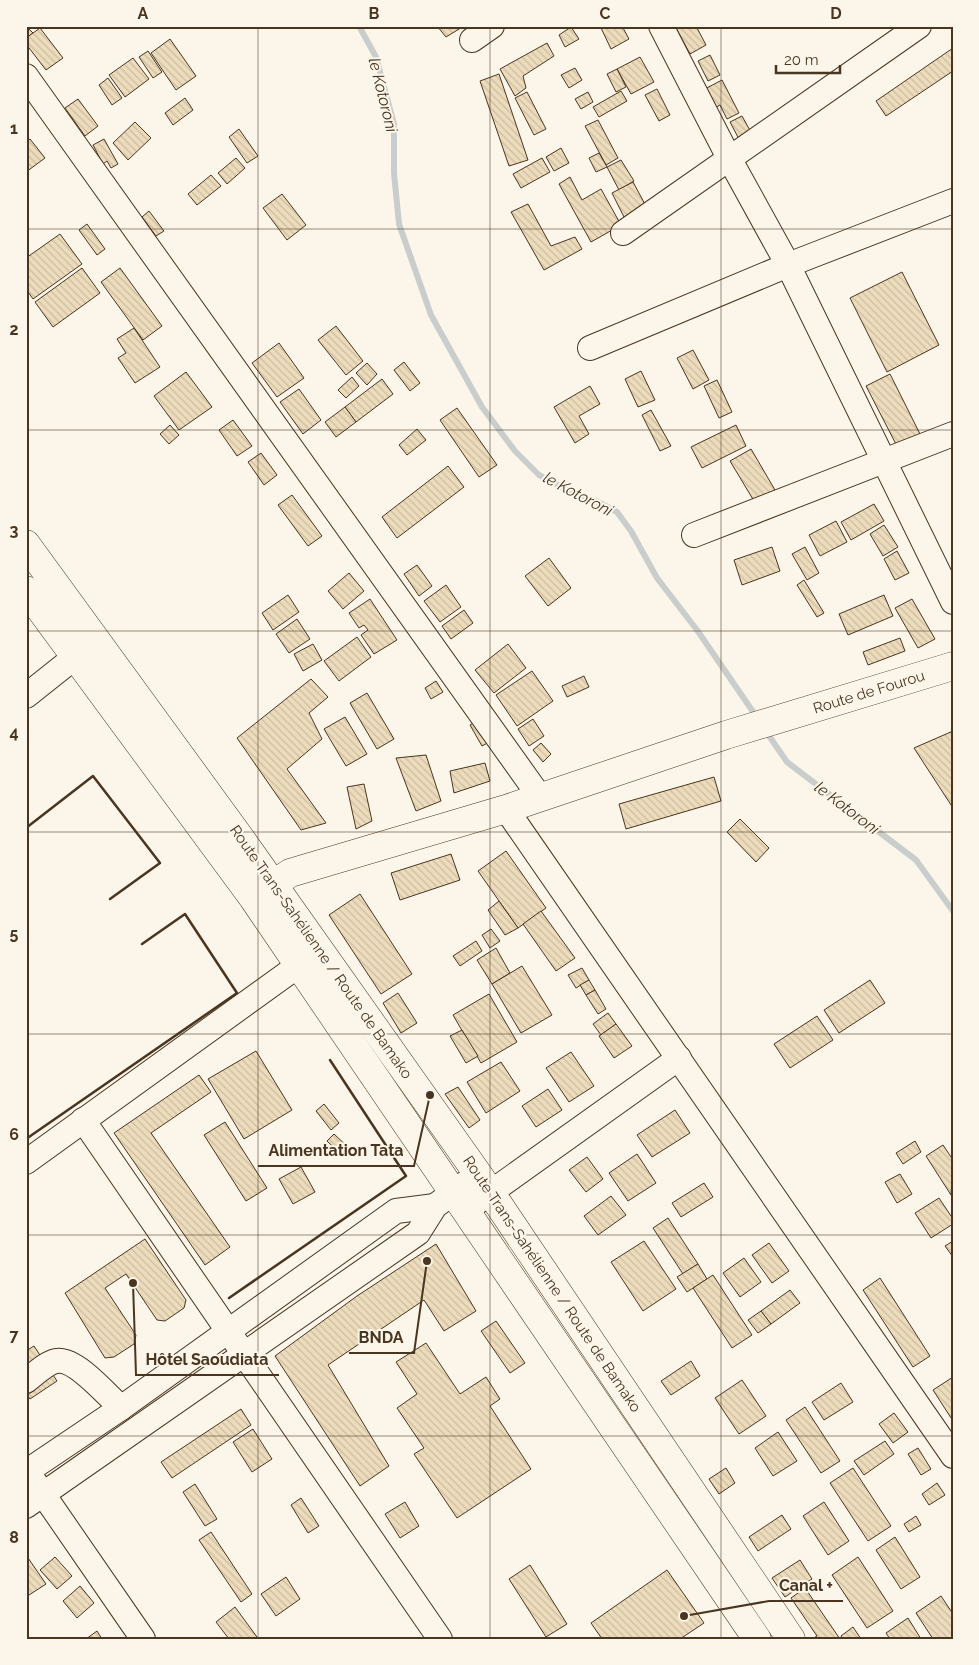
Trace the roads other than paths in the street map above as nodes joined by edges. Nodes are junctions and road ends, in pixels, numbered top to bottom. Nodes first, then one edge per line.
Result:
1 (492, 26) edge
2 (661, 26) edge
3 (920, 26) edge
4 (472, 40) dead end
5 (26, 76) edge
6 (729, 158) junction
7 (953, 201) edge
8 (623, 233) dead end
9 (788, 265) junction
10 (590, 348) dead end
11 (953, 434) edge
12 (885, 460) junction
13 (694, 535) dead end
14 (26, 544) edge
15 (26, 590) edge
16 (953, 602) edge
17 (75, 657) junction
18 (953, 666) edge
19 (26, 696) edge
20 (540, 797) junction
21 (506, 809) junction
22 (263, 891) junction
23 (299, 966) junction
24 (679, 1058) junction
25 (83, 1120) junction
26 (26, 1162) edge
27 (485, 1183) junction
28 (451, 1202) junction
29 (229, 1330) junction
30 (245, 1353) junction
31 (26, 1381) edge
32 (121, 1408) junction
33 (953, 1456) edge
34 (27, 1471) edge
35 (34, 1500) edge
36 (143, 1639) edge
37 (440, 1639) edge
38 (757, 1639) edge
39 (791, 1639) edge

1 - 4 street
2 - 6 street
3 - 6 street
5 - 20 street
6 - 8 street
6 - 9 street
7 - 9 street
9 - 10 street
9 - 12 street
11 - 12 street
12 - 13 street
12 - 16 street
14 - 22 main road, Route Trans-Sahélienne / Route de Bamako
15 - 17 main road, Route Trans-Sahélienne / Route de Bamako
17 - 19 street
17 - 22 main road, Route Trans-Sahélienne / Route de Bamako
18 - 20 main road, Route de Fourou
20 - 21 main road, Route de Fourou
21 - 22 main road, Route de Fourou
21 - 24 street
22 - 23 main road, Route Trans-Sahélienne / Route de Bamako
22 - 27 main road, Route Trans-Sahélienne / Route de Bamako
23 - 25 street
23 - 28 main road, Route Trans-Sahélienne / Route de Bamako
24 - 27 street
24 - 33 street
25 - 26 street
25 - 29 street
27 - 28 street
27 - 39 main road, Route Trans-Sahélienne / Route de Bamako
28 - 29 street
28 - 30 street
28 - 38 main road, Route Trans-Sahélienne / Route de Bamako
29 - 30 street
29 - 32 street
30 - 35 street
30 - 37 street
31 - 32 street
32 - 34 street
34 - 35 street
35 - 36 street

